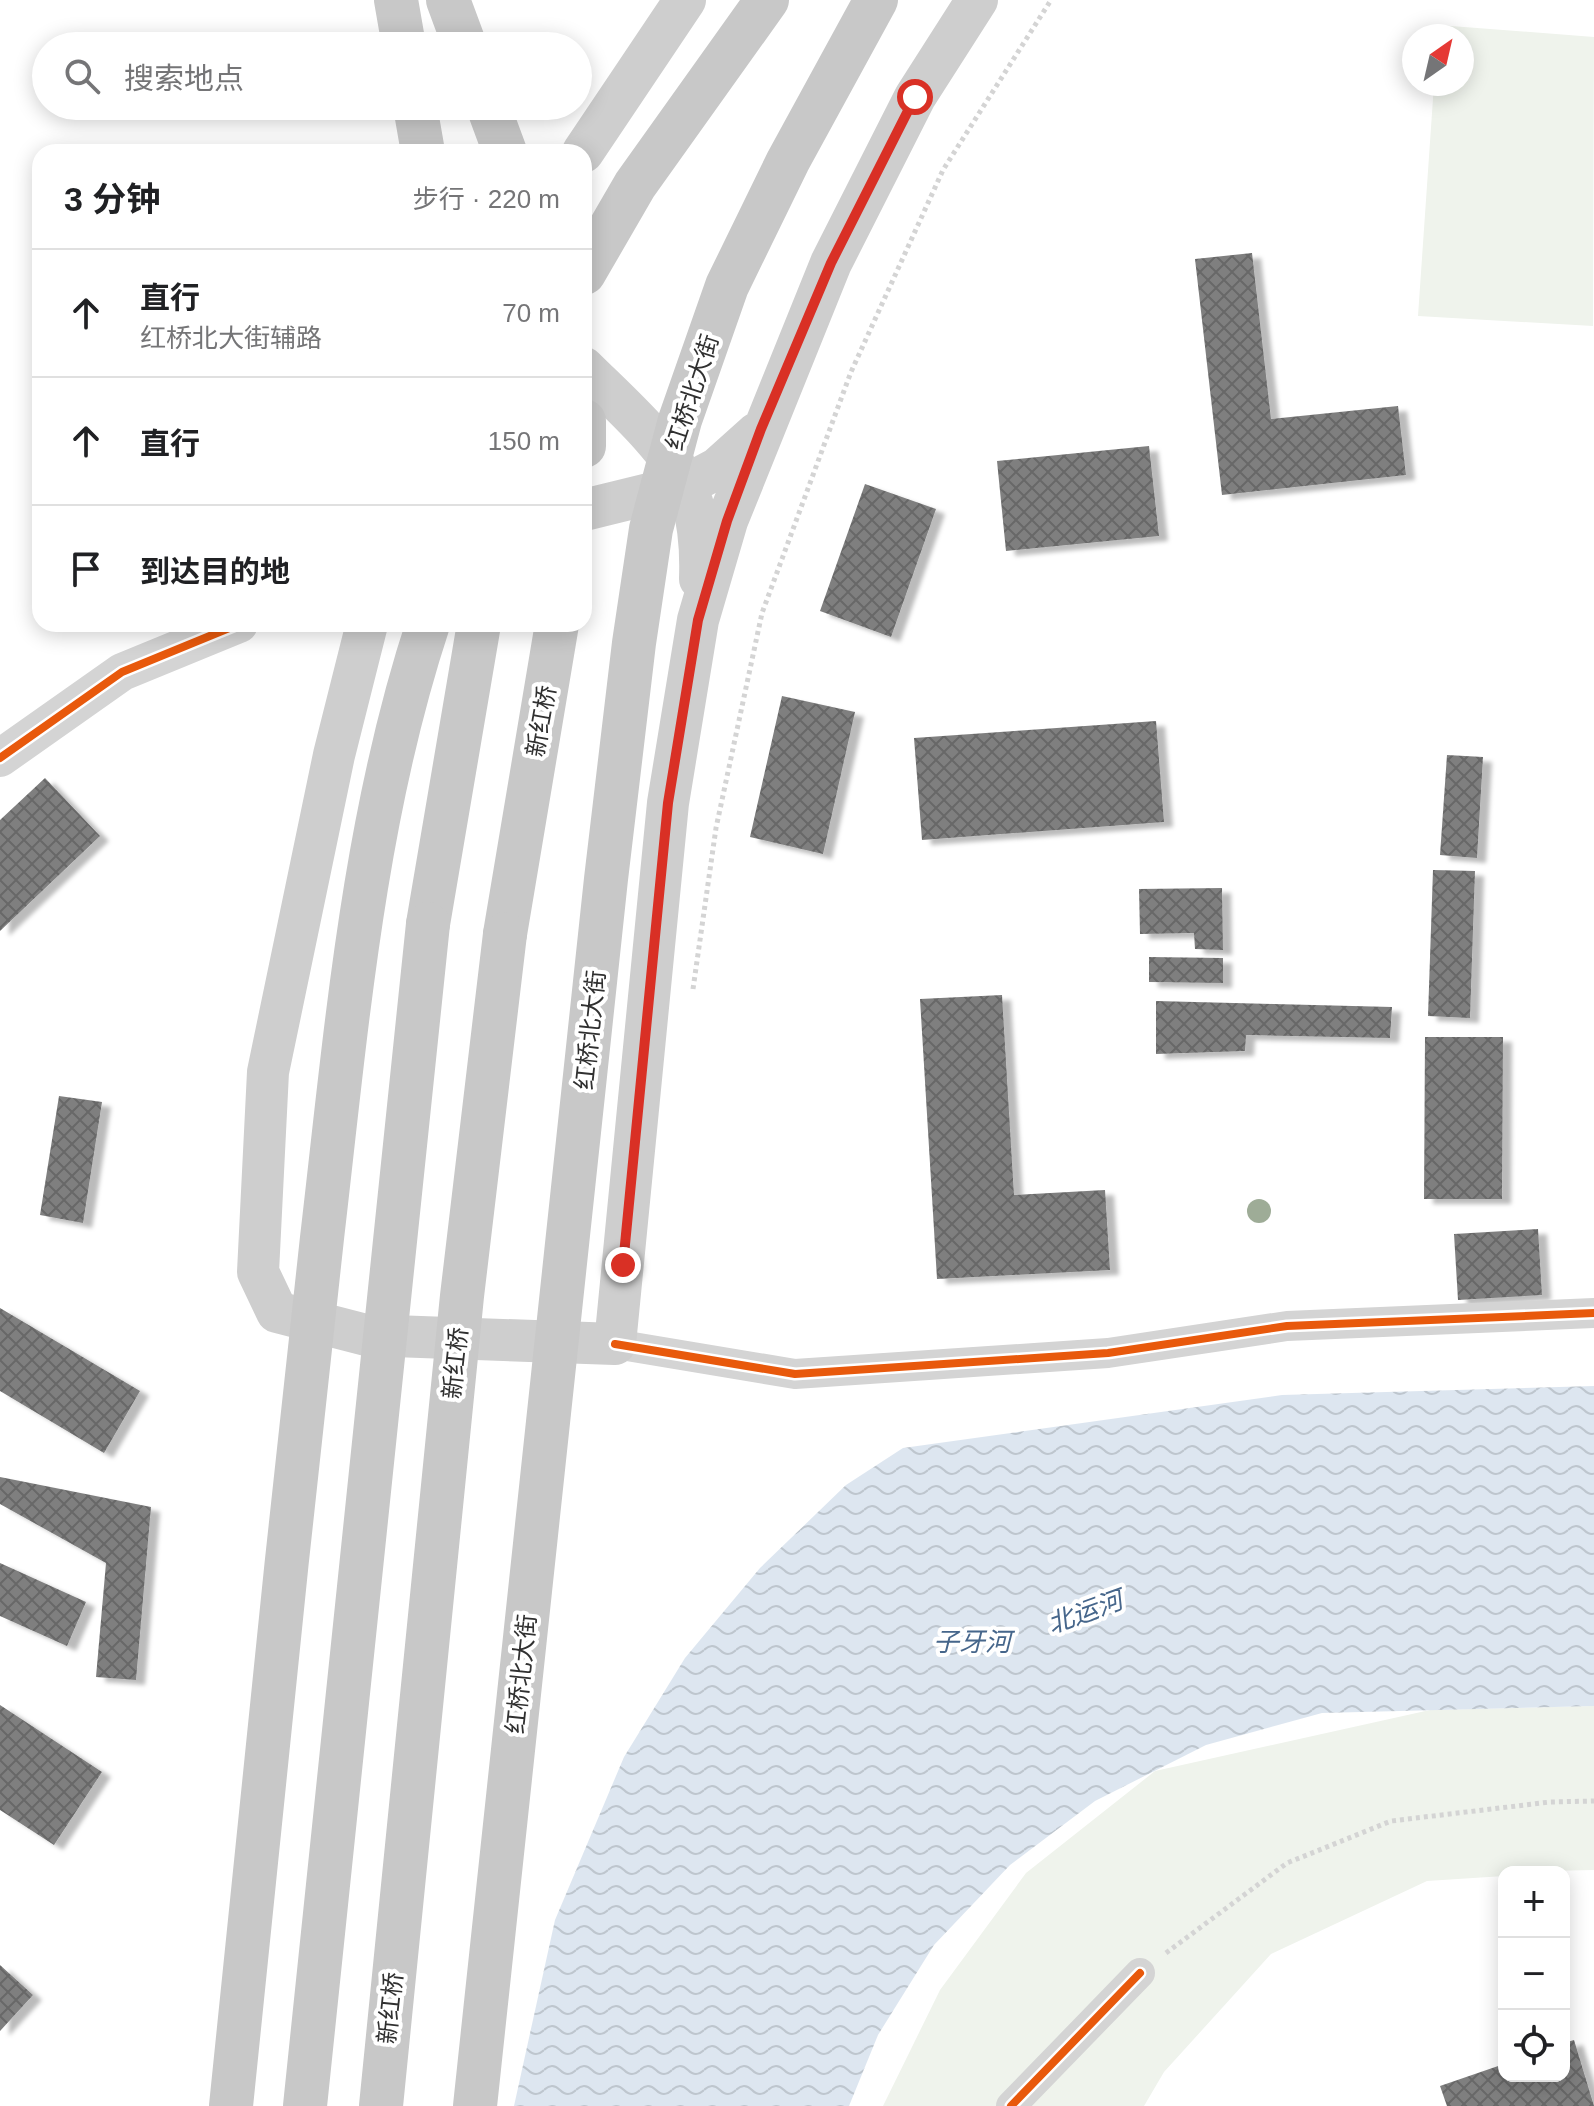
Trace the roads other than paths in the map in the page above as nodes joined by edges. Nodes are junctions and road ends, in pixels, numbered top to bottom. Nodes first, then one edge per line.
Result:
1 (396, 0) edge
2 (448, 0) edge
3 (685, 0) edge
4 (767, 0) edge
5 (876, 0) edge
6 (977, 0) edge
7 (402, 32) edge
8 (460, 32) edge
9 (417, 120) edge
10 (493, 120) edge
11 (422, 144) edge
12 (502, 144) edge
13 (588, 144) edge
14 (592, 259) edge
15 (592, 376) edge
16 (761, 429) junction
17 (686, 485) junction
18 (592, 508) edge
19 (698, 620) junction
20 (220, 632) edge
21 (365, 632) edge
22 (426, 632) edge
23 (478, 632) edge
24 (556, 632) edge
25 (0, 758) edge
26 (1594, 1313) edge
27 (615, 1344) junction
28 (1140, 1973) road end
29 (231, 2106) edge
30 (305, 2106) edge
31 (381, 2106) edge
32 (475, 2106) edge
33 (1011, 2106) edge

1 - 7 main road
2 - 8 main road
3 - 13 main road
4 - 14 main road
5 - 32 main road, 红桥北大街, bridge
6 - 16 main road
9 - 11 main road
10 - 12 main road
15 - 17 main road
16 - 17 main road
16 - 19 main road
17 - 18 main road
17 - 19 main road
19 - 27 main road
20 - 25 street
21 - 27 main road
22 - 29 main road, bridge
23 - 30 main road, bridge
24 - 31 main road, 新红桥, bridge
26 - 27 street
28 - 33 street

